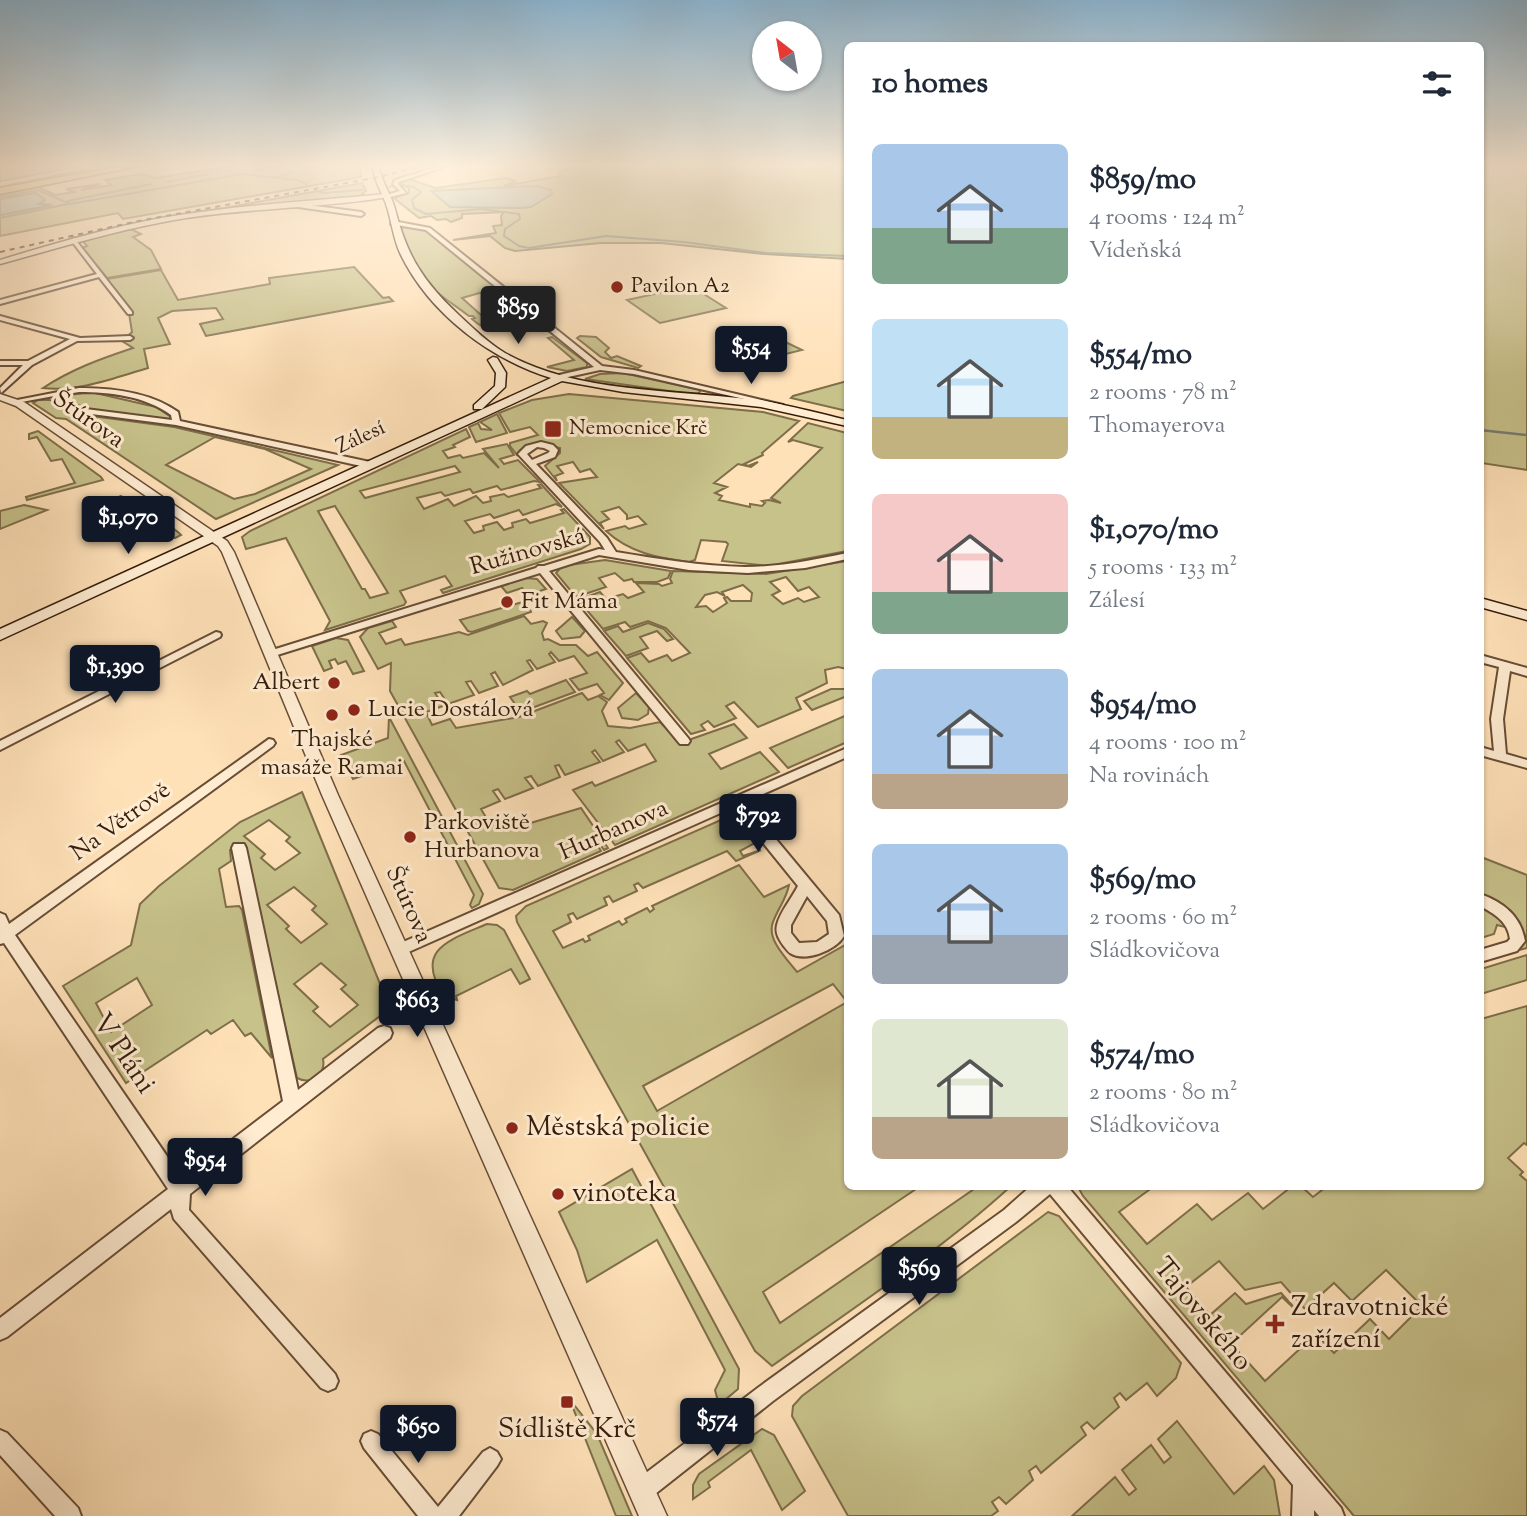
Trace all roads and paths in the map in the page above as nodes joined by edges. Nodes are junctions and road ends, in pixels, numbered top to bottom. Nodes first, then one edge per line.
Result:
1 (99, 235) edge
2 (388, 235) edge
3 (396, 235) edge
4 (435, 235) edge
5 (74, 240) junction
6 (0, 262) edge
7 (101, 275) junction
8 (0, 302) edge
9 (130, 313) dead end
10 (0, 318) edge
11 (130, 338) dead end
12 (76, 339) junction
13 (493, 360) junction
14 (0, 363) edge
15 (29, 363) junction
16 (600, 368) junction
17 (556, 379) junction
18 (586, 390) junction
19 (498, 391) junction
20 (1, 394) edge
21 (57, 395) junction
22 (519, 397) junction
23 (16, 401) junction
24 (792, 408) junction
25 (818, 416) junction
26 (844, 422) edge
27 (176, 423) junction
28 (365, 463) junction
29 (531, 463) dead end
30 (210, 537) junction
31 (612, 553) junction
32 (844, 557) edge
33 (541, 568) junction
34 (1484, 603) edge
35 (1527, 616) edge
36 (0, 635) edge
37 (216, 635) dead end
38 (270, 654) junction
39 (1484, 658) edge
40 (1505, 665) junction
41 (1527, 672) edge
42 (684, 741) dead end
43 (269, 743) dead end
44 (0, 746) edge
45 (1484, 752) edge
46 (844, 753) edge
47 (1500, 755) junction
48 (1526, 764) edge
49 (737, 802) junction
50 (239, 848) dead end
51 (806, 884) junction
52 (1484, 901) edge
53 (2, 930) edge
54 (399, 950) junction
55 (1484, 955) edge
56 (384, 1033) dead end
57 (292, 1103) junction
58 (1040, 1190) edge
59 (1058, 1190) edge
60 (181, 1192) junction
61 (0, 1330) edge
62 (328, 1381) dead end
63 (0, 1440) edge
64 (371, 1441) dead end
65 (490, 1459) dead end
66 (1304, 1483) junction
67 (642, 1490) junction
68 (70, 1516) edge
69 (432, 1516) edge
70 (445, 1516) edge
71 (653, 1516) edge
72 (1303, 1516) edge
73 (1334, 1516) edge

1 - 5 street
2 - 13 main road
3 - 17 main road
4 - 16 street
5 - 6 street
5 - 7 street
7 - 8 street
7 - 9 street
10 - 12 street
11 - 12 street
12 - 15 street
13 - 17 main road
13 - 19 main road
14 - 15 street
15 - 20 street
16 - 17 street
16 - 24 street
17 - 18 main road
17 - 19 main road
17 - 22 main road, Zálesí
17 - 24 main road
18 - 22 main road
18 - 25 main road
19 - 28 main road, Zálesí
20 - 23 street
21 - 23 street
21 - 27 street
21 - 27 street
22 - 28 main road, Zálesí
23 - 30 street, Štúrova
24 - 25 main road
25 - 26 main road
27 - 28 street
28 - 30 main road, Zálesí
29 - 31 street
30 - 36 main road, Zálesí
30 - 38 street, Štúrova
31 - 32 street, Ružinovská
31 - 33 street, Ružinovská
33 - 38 street, Ružinovská
33 - 42 street
34 - 35 main road
37 - 44 street
38 - 54 street, Štúrova
39 - 40 street
40 - 41 street
40 - 47 street
43 - 53 street, Na Větrově
45 - 47 street
46 - 49 street, Hurbanova
47 - 48 street
49 - 51 street
49 - 54 street, Hurbanova
50 - 57 street
51 - 51 street
52 - 55 street
53 - 60 street, V Pláni
54 - 67 street, Štúrova
56 - 57 street
57 - 60 street
58 - 67 street
59 - 66 street, Tajovského
60 - 61 street
60 - 62 street, V Pláni
63 - 68 street
64 - 69 street
65 - 70 street
66 - 72 street
66 - 73 street, Tajovského
67 - 71 street, Štúrova

